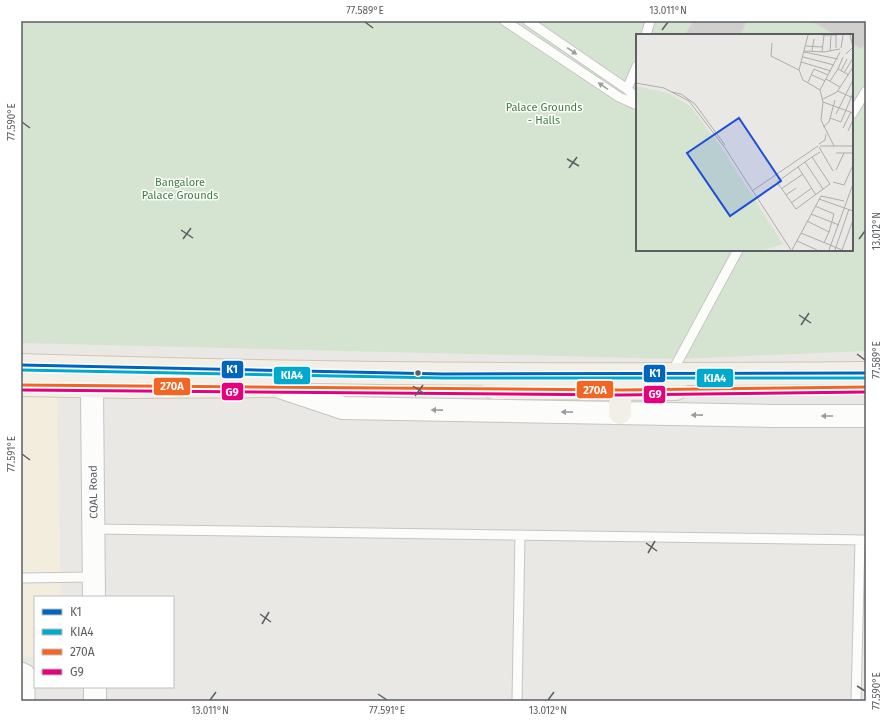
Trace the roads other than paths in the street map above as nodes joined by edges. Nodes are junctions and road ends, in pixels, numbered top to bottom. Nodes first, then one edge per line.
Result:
1 (505, 21) edge
2 (528, 21) edge
3 (650, 21) edge
4 (646, 34) edge
5 (553, 38) junction
6 (546, 48) junction
7 (636, 68) edge
8 (627, 89) junction
9 (866, 91) edge
10 (636, 98) edge
11 (636, 105) edge
12 (853, 112) edge
13 (738, 251) edge
14 (21, 365) edge
15 (866, 373) edge
16 (92, 377) junction
17 (683, 380) junction
18 (621, 382) junction
19 (21, 385) edge
20 (277, 386) junction
21 (866, 387) edge
22 (620, 413) junction
23 (866, 416) edge
24 (93, 529) junction
25 (520, 535) junction
26 (863, 540) edge
27 (21, 578) edge
28 (94, 587) edge
29 (21, 672) edge
30 (95, 688) edge
31 (26, 701) edge
32 (95, 701) edge
33 (517, 701) edge
34 (856, 701) edge

1 - 6 lane
2 - 5 lane
3 - 4 lane
5 - 6 lane
5 -> 8 lane
11 -> 6 lane
7 - 8 lane
8 - 10 lane
9 - 12 lane
13 - 17 lane
14 - 16 main road
15 - 17 main road
16 - 18 main road
16 - 19 main road
16 - 20 main road
16 - 24 street, CQAL Road
17 - 18 main road
17 - 21 main road
18 - 20 main road
18 - 22 main road
22 -> 20 street
23 -> 22 street
24 - 25 lane
24 - 28 street, CQAL Road
25 - 26 lane
25 - 33 lane
26 - 34 lane
27 - 28 lane
29 - 31 street
30 - 32 street

